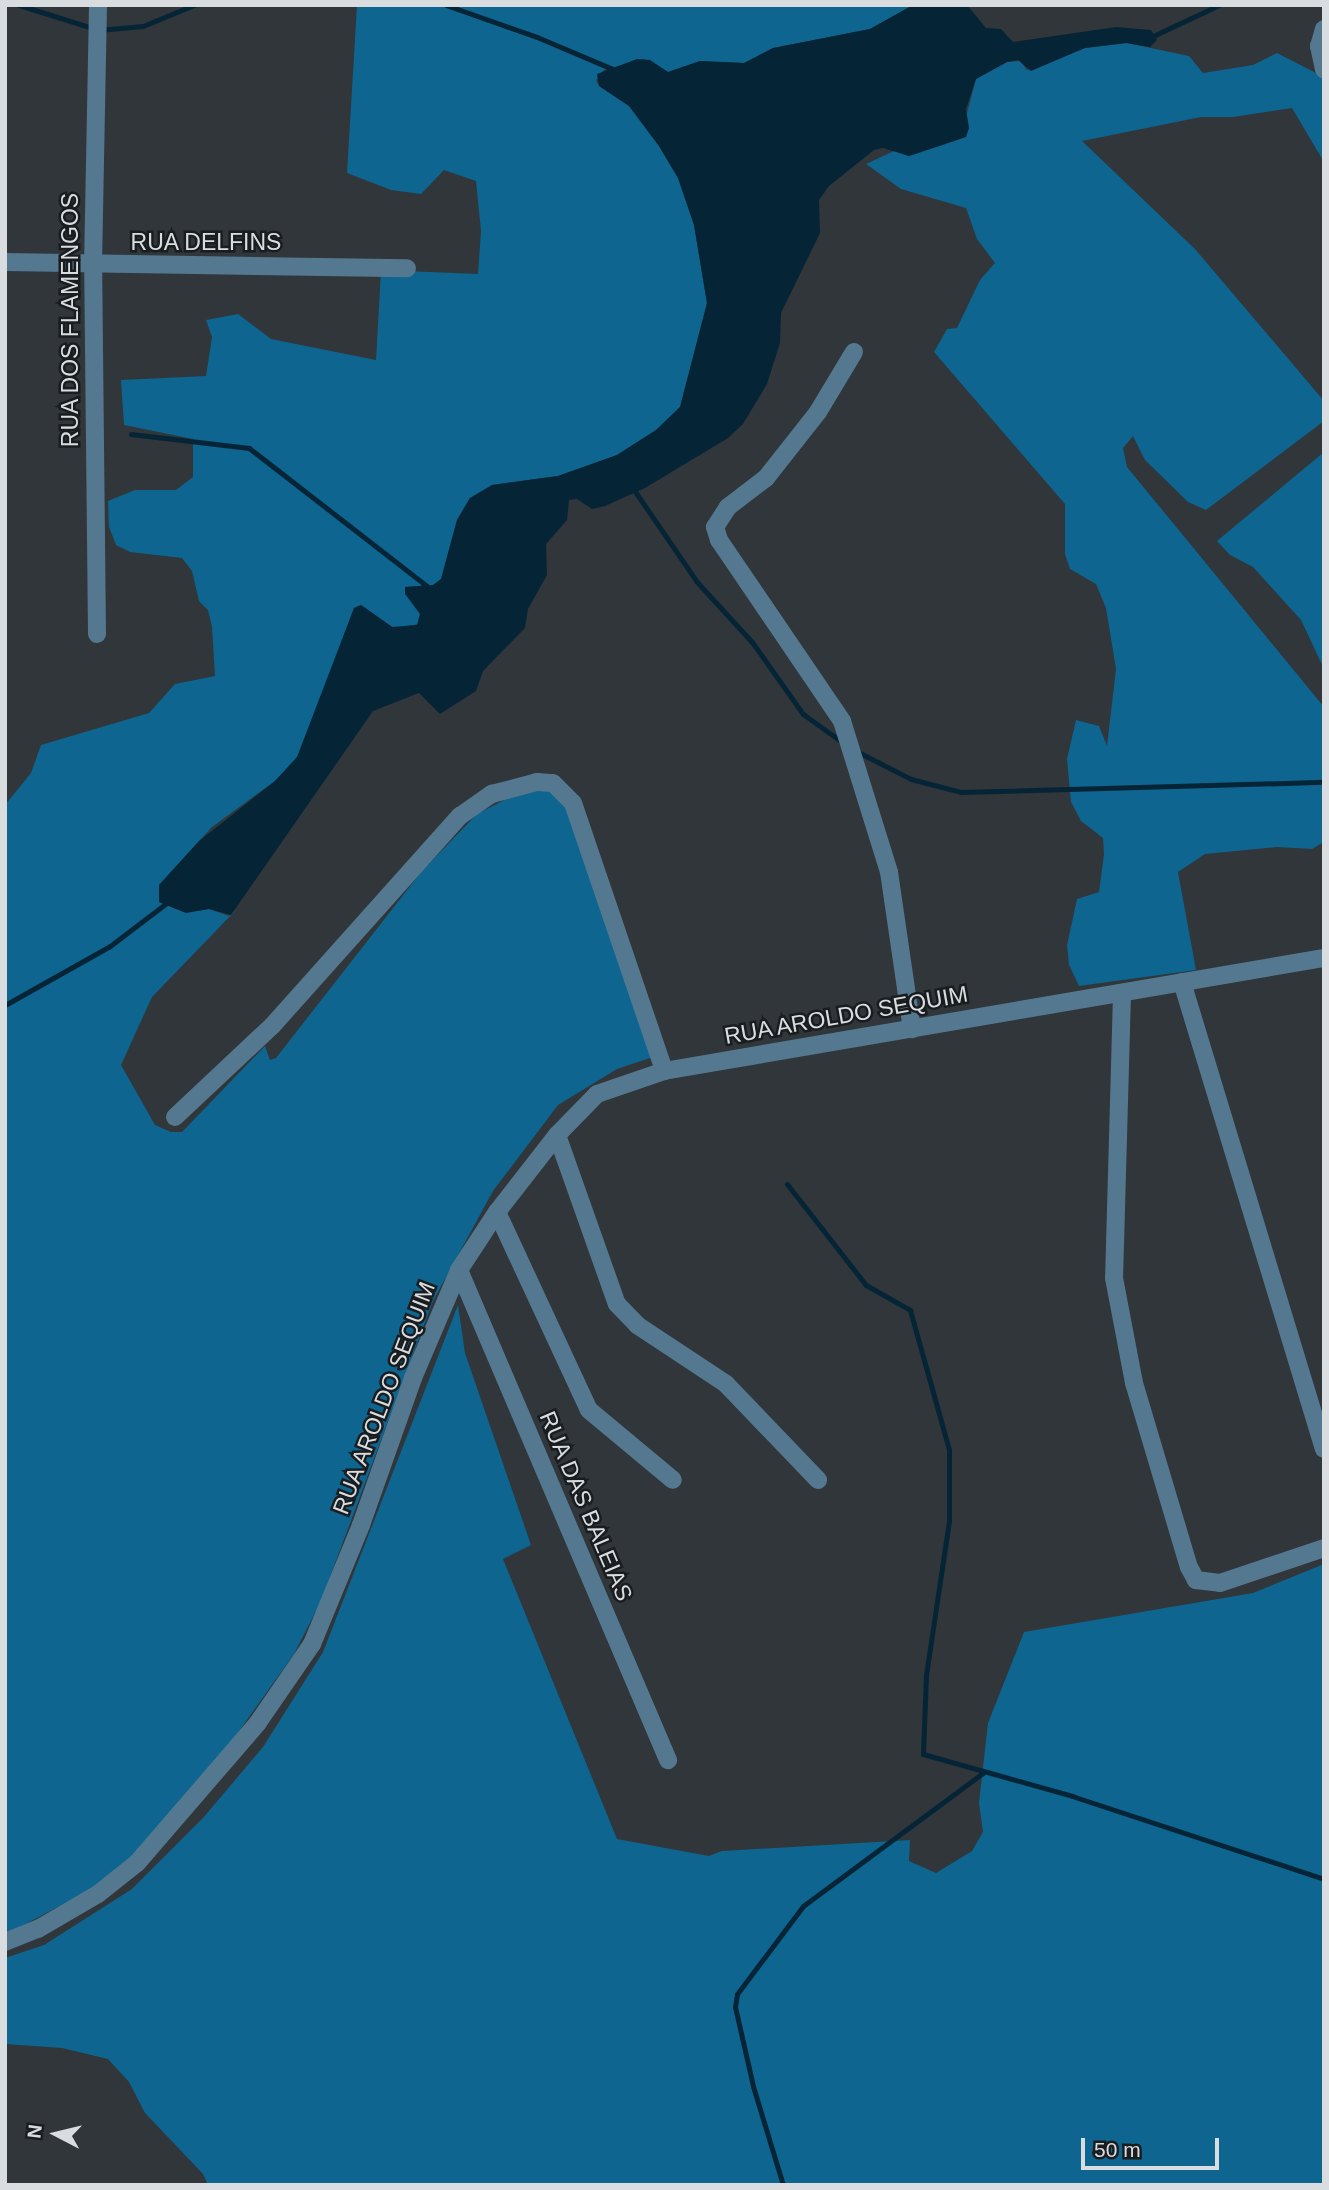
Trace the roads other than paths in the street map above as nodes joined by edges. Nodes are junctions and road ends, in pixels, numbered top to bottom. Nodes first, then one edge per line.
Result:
1 (98, 5) edge
2 (1324, 29) edge
3 (1324, 69) edge
4 (5, 262) edge
5 (93, 266) junction
6 (407, 268) dead end
7 (854, 352) dead end
8 (97, 634) dead end
9 (1324, 958) edge
10 (1182, 982) junction
11 (1122, 993) junction
12 (912, 1029) junction
13 (664, 1071) junction
14 (175, 1116) dead end
15 (557, 1135) junction
16 (496, 1212) junction
17 (459, 1270) junction
18 (1324, 1449) edge
19 (673, 1480) dead end
20 (818, 1480) dead end
21 (1324, 1548) edge
22 (668, 1760) dead end
23 (5, 1942) edge

1 - 5 street, RUA DOS FLAMENGOS
2 - 3 street
4 - 5 street, RUA DELFINS
5 - 6 street, RUA DELFINS
5 - 8 street, RUA DOS FLAMENGOS
7 - 12 street
9 - 10 street, RUA AROLDO SEQUIM
10 - 11 street, RUA AROLDO SEQUIM
10 - 18 street
11 - 12 street, RUA AROLDO SEQUIM
11 - 21 street
12 - 13 street, RUA AROLDO SEQUIM
13 - 14 street
13 - 15 street, RUA AROLDO SEQUIM
15 - 16 street, RUA AROLDO SEQUIM
15 - 20 street
16 - 17 street, RUA AROLDO SEQUIM
16 - 19 street
17 - 22 street, RUA DAS BALEIAS
17 - 23 street, RUA AROLDO SEQUIM

